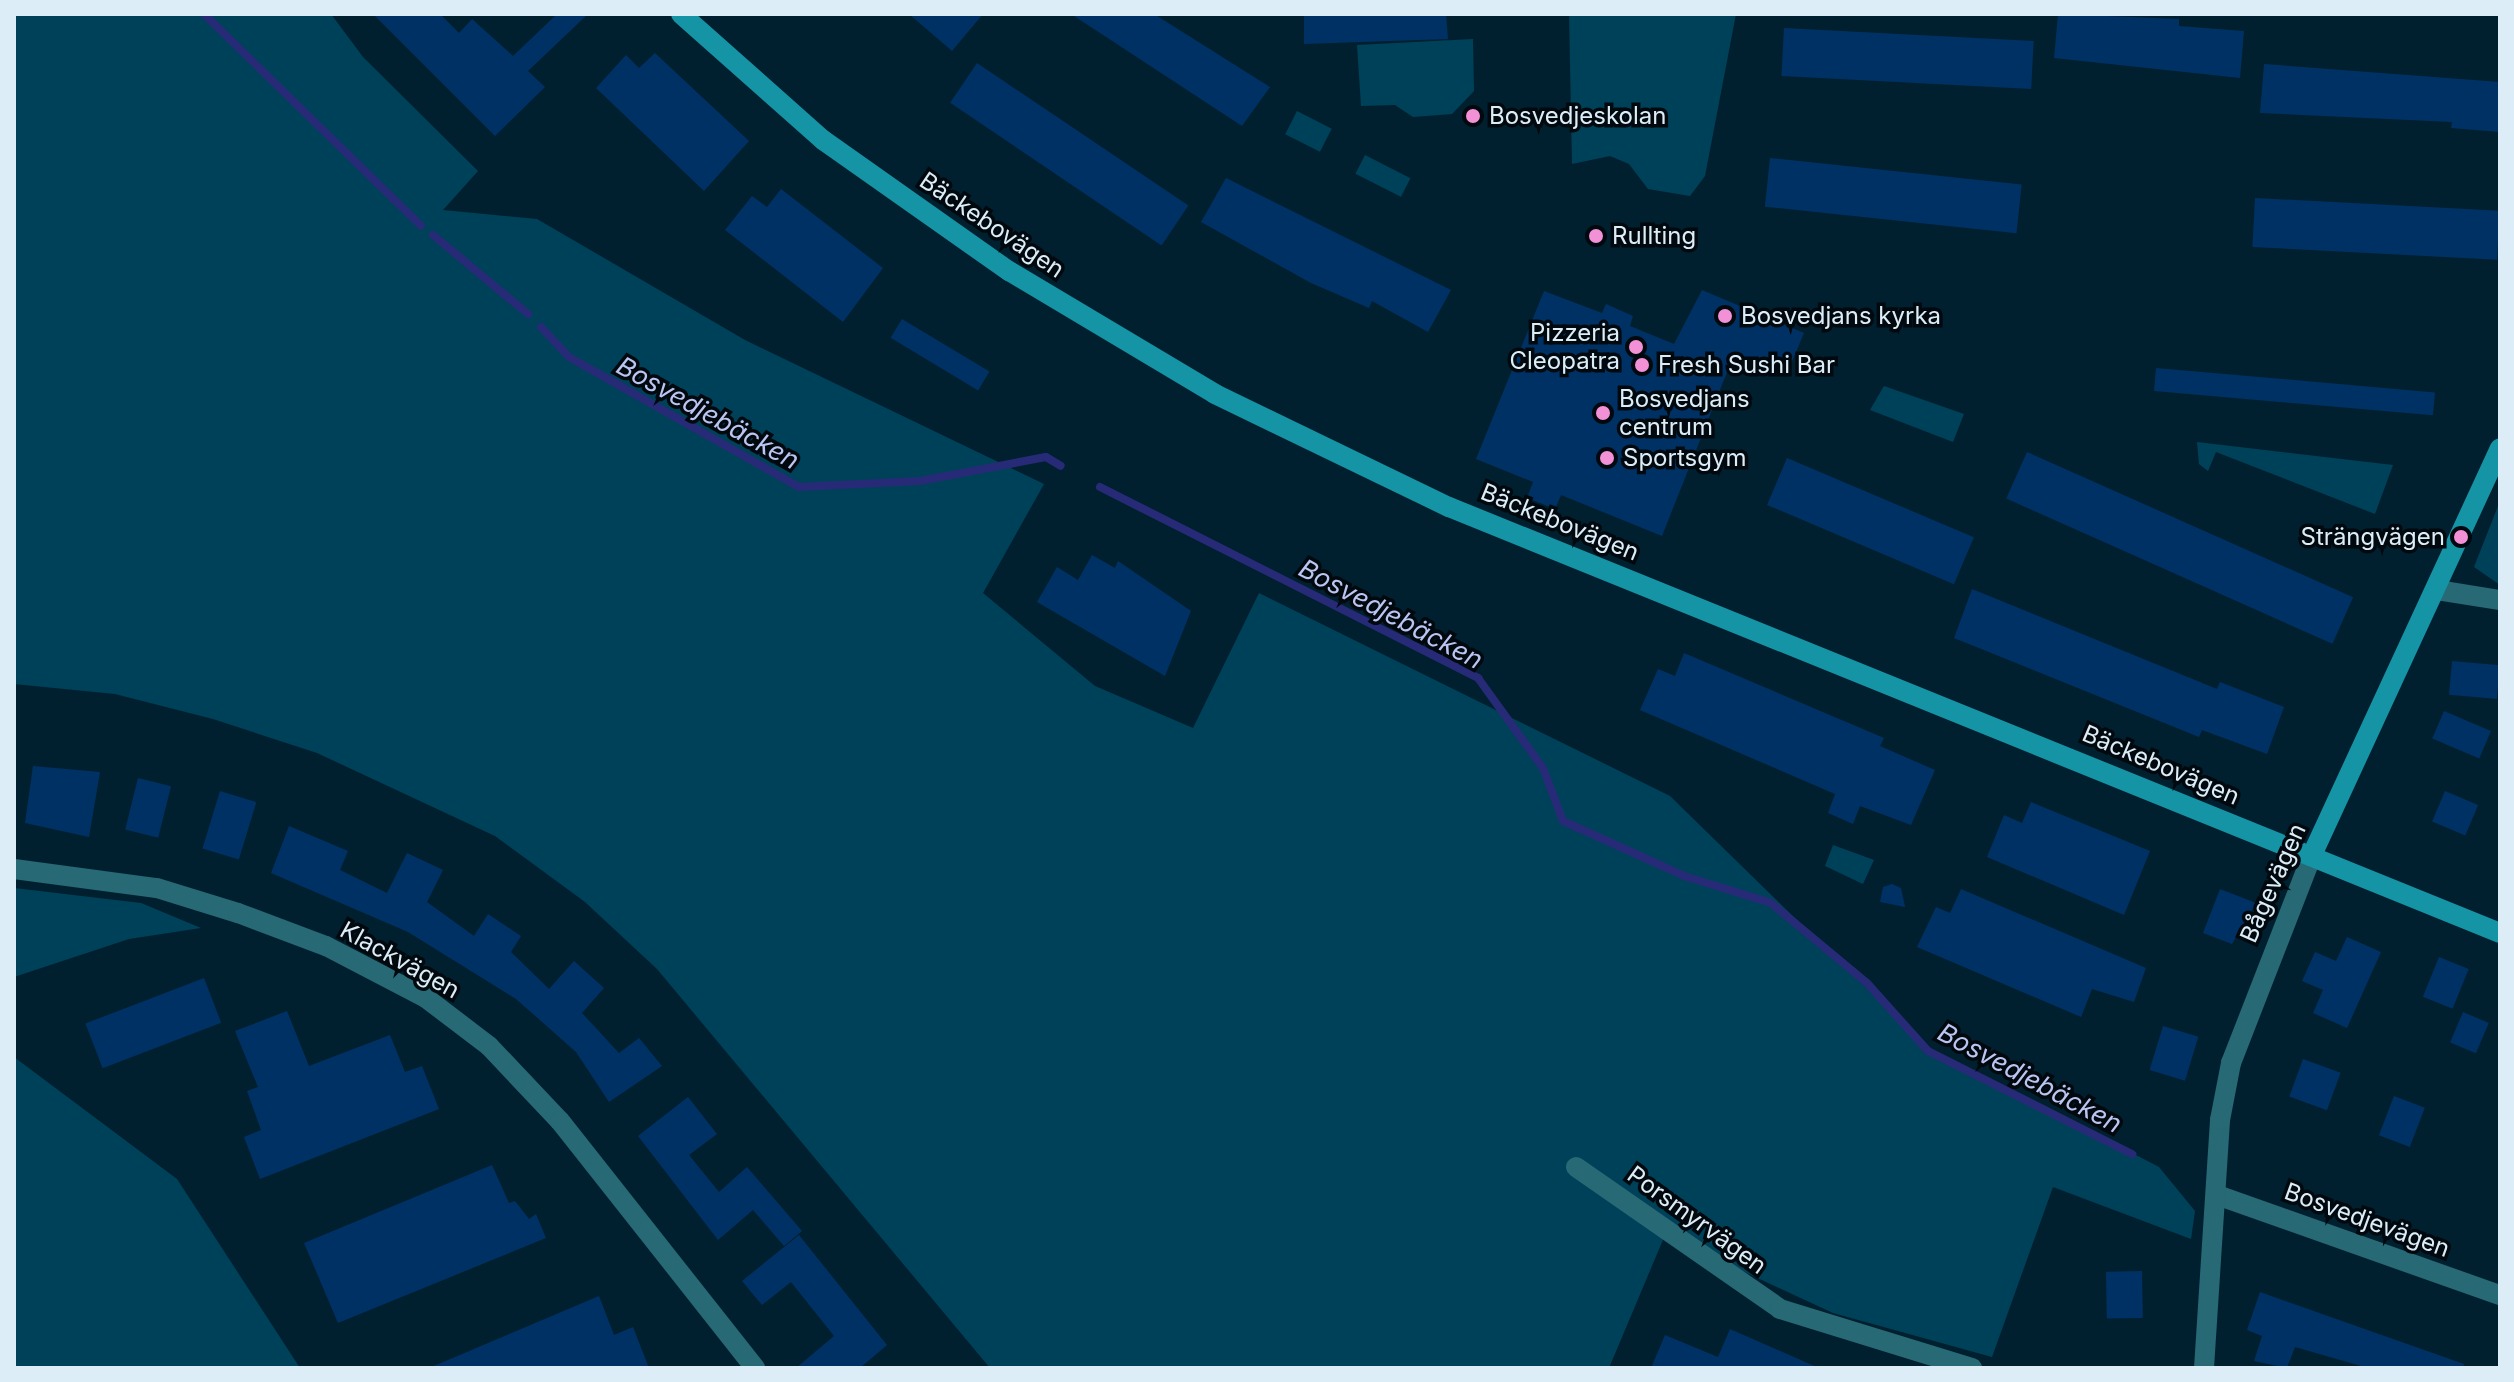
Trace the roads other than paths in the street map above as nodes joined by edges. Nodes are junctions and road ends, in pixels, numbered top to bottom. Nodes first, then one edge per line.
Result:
1 (681, 14) edge
2 (2500, 448) edge
3 (2437, 590) junction
4 (2500, 600) edge
5 (2312, 855) junction
6 (14, 869) edge
7 (2500, 933) edge
8 (1576, 1167) dead end
9 (2217, 1195) junction
10 (2500, 1295) edge
11 (755, 1368) edge
12 (1972, 1368) edge
13 (2204, 1368) edge

1 - 5 street, Bäckebovägen
2 - 3 street, Bågevägen
3 - 4 street
3 - 5 street, Bågevägen
5 - 7 street, Bäckebovägen
5 - 9 street, Bågevägen
6 - 11 street, Klackvägen
8 - 12 street, Porsmyrvägen
9 - 10 street, Bosvedjevägen
9 - 13 street, Bågevägen

